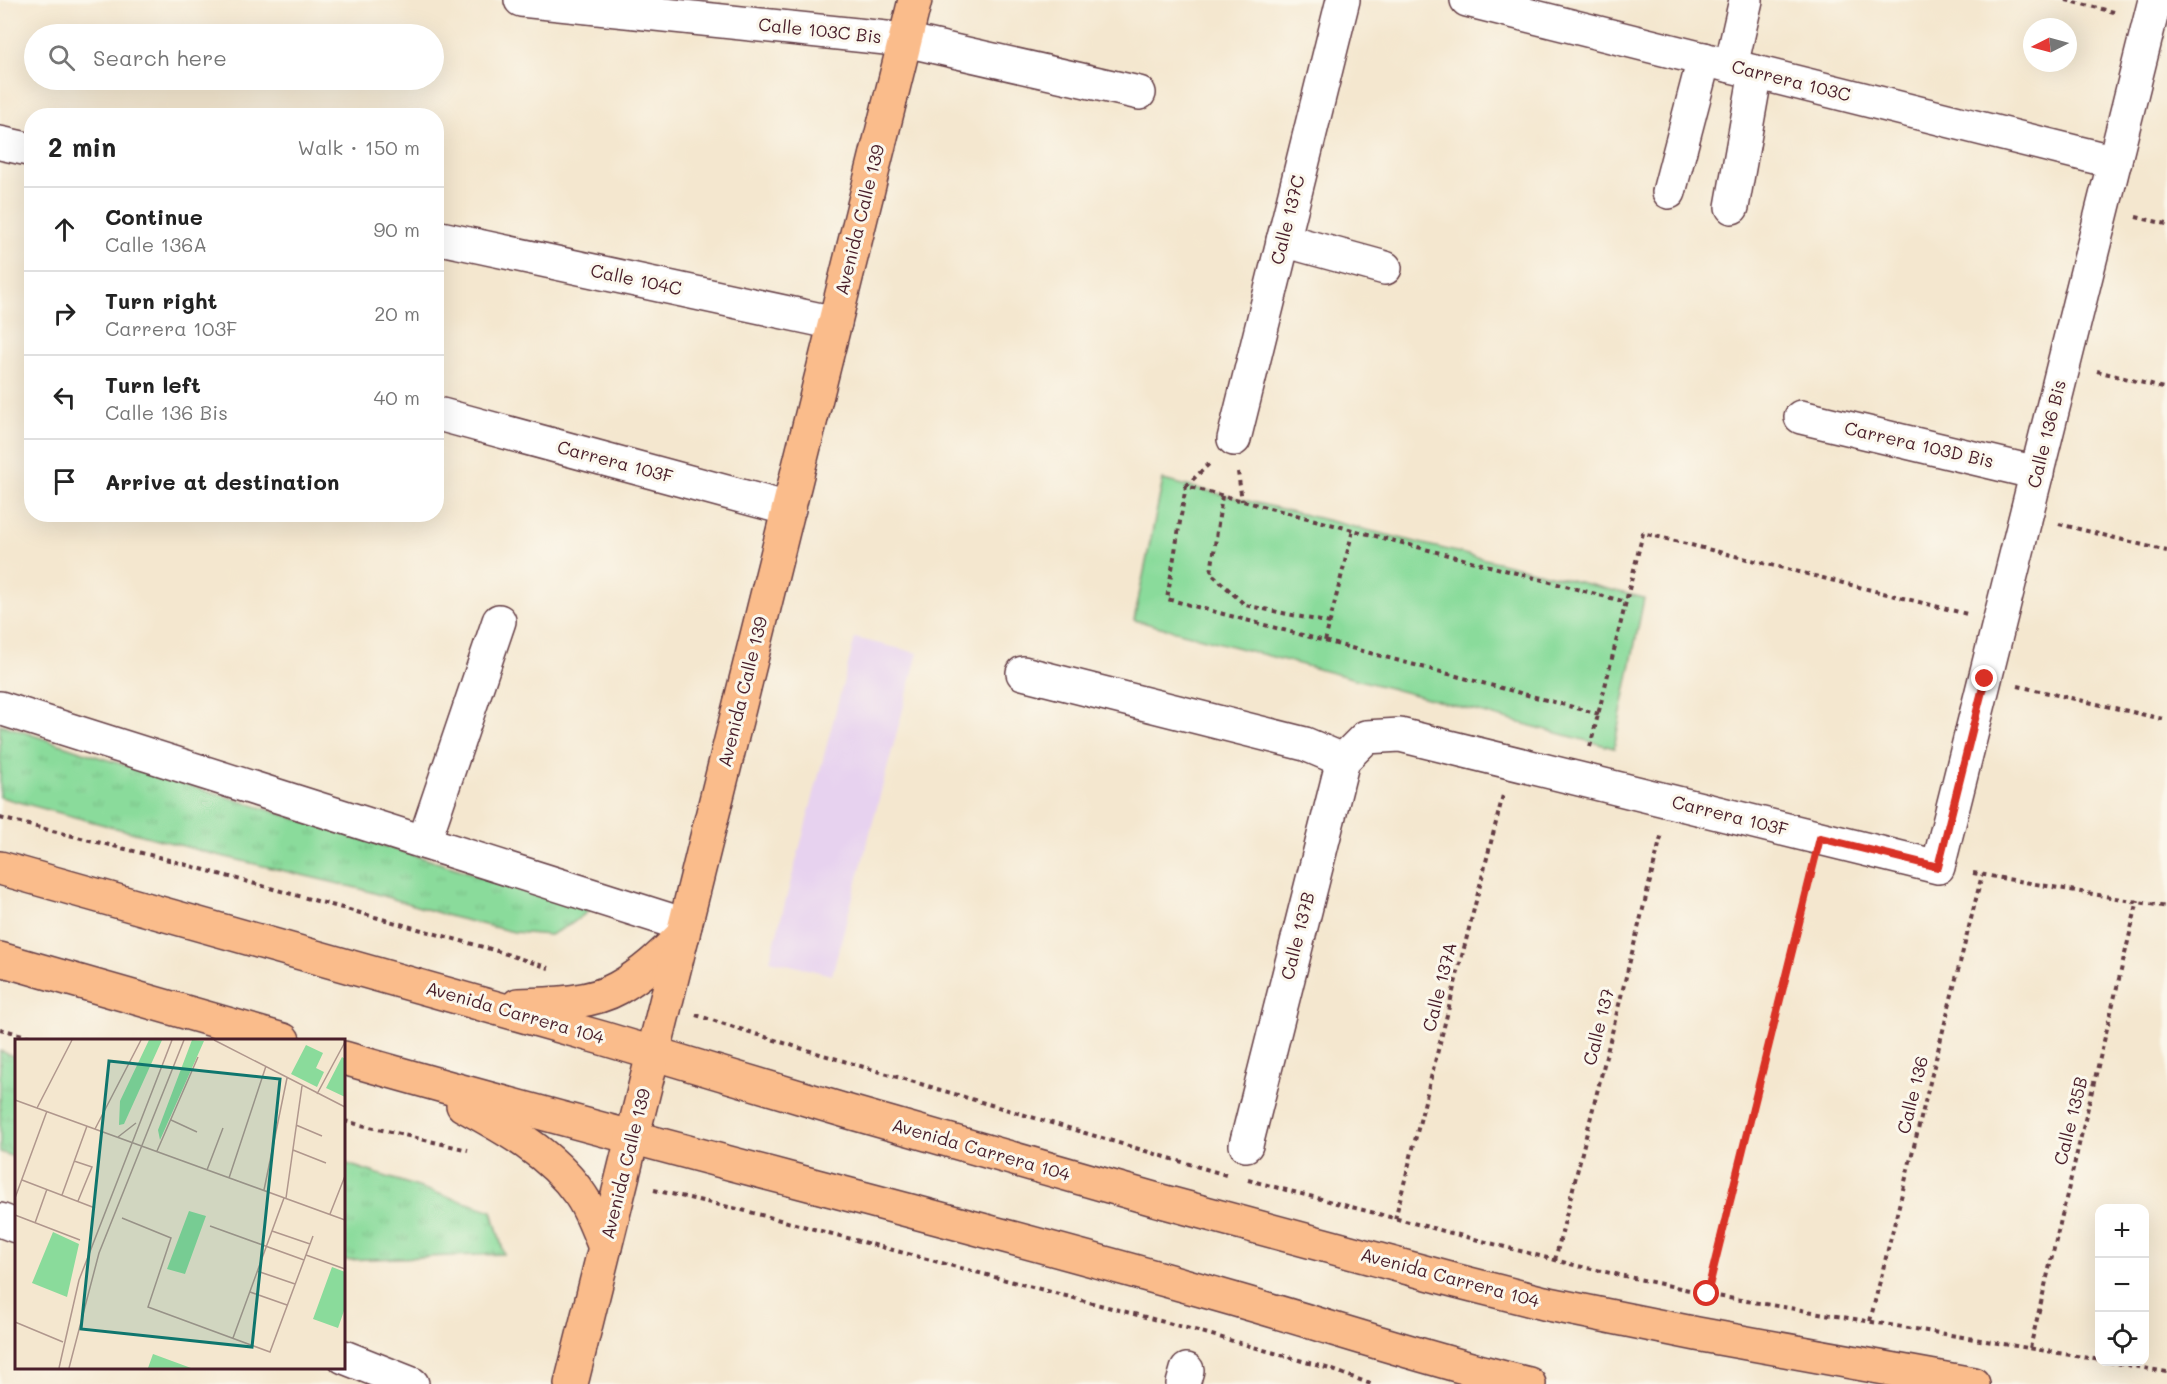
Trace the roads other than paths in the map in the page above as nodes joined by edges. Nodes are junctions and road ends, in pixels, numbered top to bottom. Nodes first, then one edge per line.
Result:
1 (521, 0) edge
2 (915, 0) edge
3 (1342, 0) edge
4 (1467, 0) edge
5 (1746, 0) edge
6 (1556, 11) edge
7 (2152, 11) edge
8 (905, 40) junction
9 (1730, 66) junction
10 (1139, 93) dead end
11 (0, 143) edge
12 (24, 148) edge
13 (2115, 162) junction
14 (1669, 192) dead end
15 (1731, 207) dead end
16 (444, 239) edge
17 (1283, 240) junction
18 (1385, 268) dead end
19 (835, 323) junction
20 (444, 416) edge
21 (1801, 417) dead end
22 (1234, 439) dead end
23 (2037, 473) junction
24 (789, 509) junction
25 (499, 621) dead end
26 (1023, 673) dead end
27 (0, 708) edge
28 (1342, 760) junction
29 (424, 842) junction
30 (1938, 867) joint
31 (0, 868) edge
32 (684, 930) junction
33 (0, 959) edge
34 (489, 1006) junction
35 (276, 1039) edge
36 (654, 1053) junction
37 (345, 1058) edge
38 (416, 1079) junction
39 (632, 1138) junction
40 (1246, 1145) dead end
41 (0, 1220) edge
42 (15, 1226) edge
43 (604, 1247) junction
44 (345, 1357) edge
45 (412, 1384) edge
46 (571, 1384) edge
47 (1529, 1384) edge
48 (1973, 1384) edge

1 - 8 street, Calle 103C Bis
2 - 8 main road, Avenida Calle 139
3 - 17 street, Calle 137C
4 - 6 street, Carrera 103C
5 - 9 street
6 - 9 street, Carrera 103C
7 - 13 street, Calle 136 Bis
8 - 10 street, Calle 103C Bis
8 - 19 main road, Avenida Calle 139
9 - 13 street, Carrera 103C
9 - 14 street
9 - 15 street
11 - 12 street
13 - 23 street, Calle 136 Bis
16 - 19 street, Calle 104C
17 - 18 street
17 - 22 street, Calle 137C
19 - 24 main road, Avenida Calle 139
20 - 24 street, Carrera 103F
21 - 23 street, Carrera 103D Bis
23 - 30 street, Calle 136 Bis
24 - 32 main road, Avenida Calle 139
25 - 29 street
26 - 28 street
27 - 29 street
28 - 30 street, Carrera 103F
28 - 40 street, Calle 137B
29 - 32 street
31 - 34 main road, Avenida Carrera 104
32 - 34 main road
32 - 36 main road, Avenida Calle 139
33 - 35 main road
34 - 36 main road, Avenida Carrera 104
36 - 39 main road, Avenida Calle 139
36 - 48 main road, Avenida Carrera 104
37 - 38 main road
38 - 39 main road
38 - 43 main road
39 - 43 main road, Avenida Calle 139
39 - 47 main road
41 - 42 street
43 - 46 main road, Avenida Calle 139
44 - 45 street

